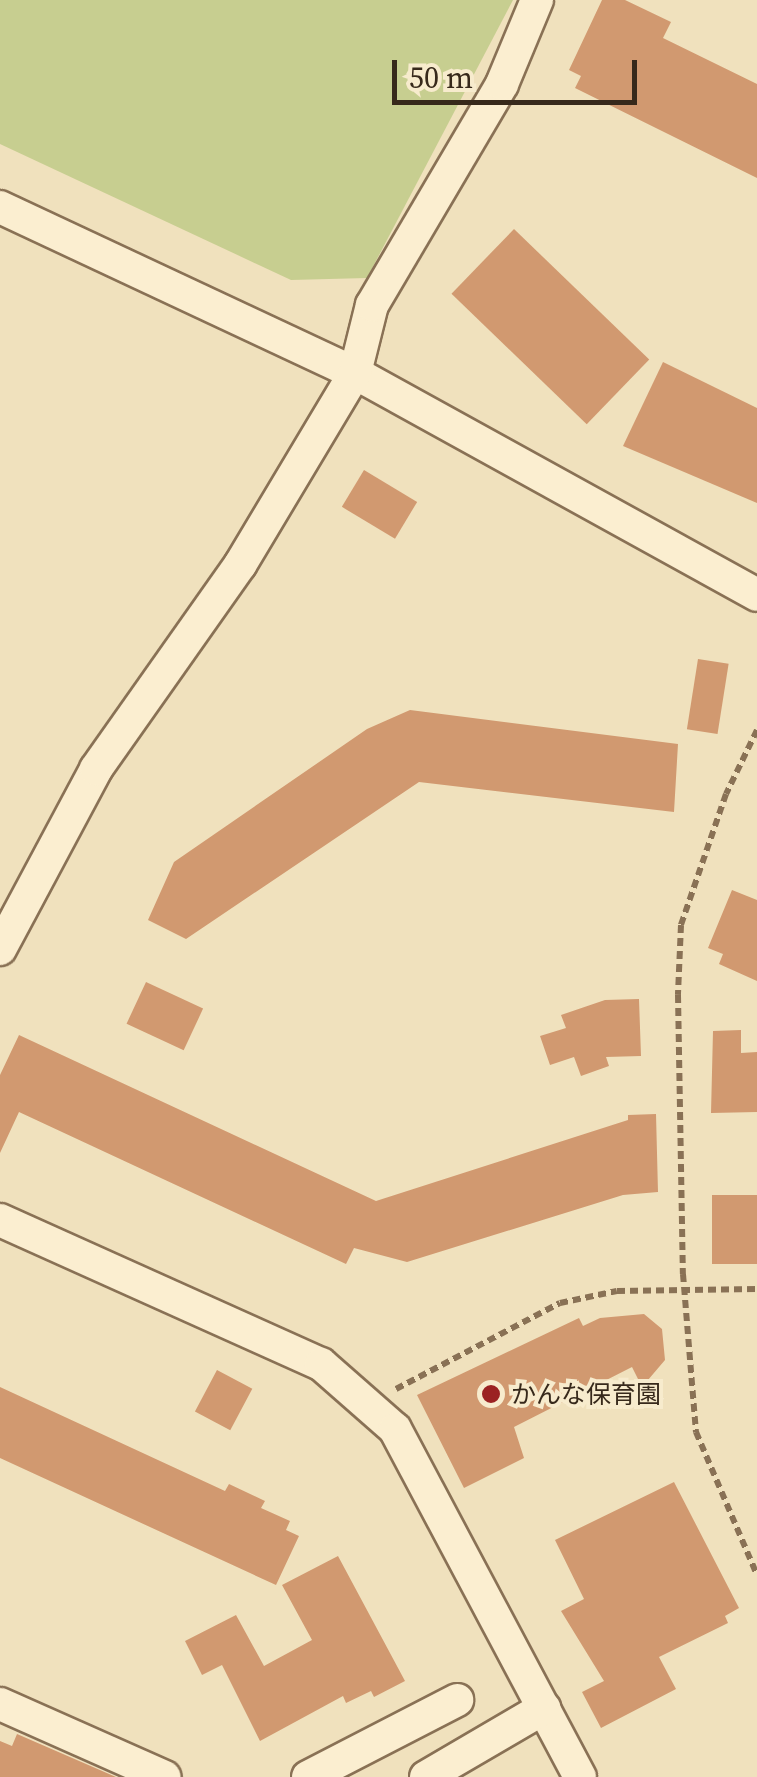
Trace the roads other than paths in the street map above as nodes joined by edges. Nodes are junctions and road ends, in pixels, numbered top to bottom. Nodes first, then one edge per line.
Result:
1 (537, 0) edge
2 (0, 207) edge
3 (355, 373) junction
4 (757, 595) edge
5 (0, 949) edge
6 (0, 1220) edge
7 (458, 1700) dead end
8 (0, 1704) edge
9 (544, 1708) junction
10 (164, 1777) edge
11 (308, 1777) edge
12 (426, 1777) edge
13 (580, 1777) edge

1 - 3 street
2 - 3 street
3 - 4 street
3 - 5 street
6 - 9 street
7 - 11 street
8 - 10 street
9 - 12 street
9 - 13 street

